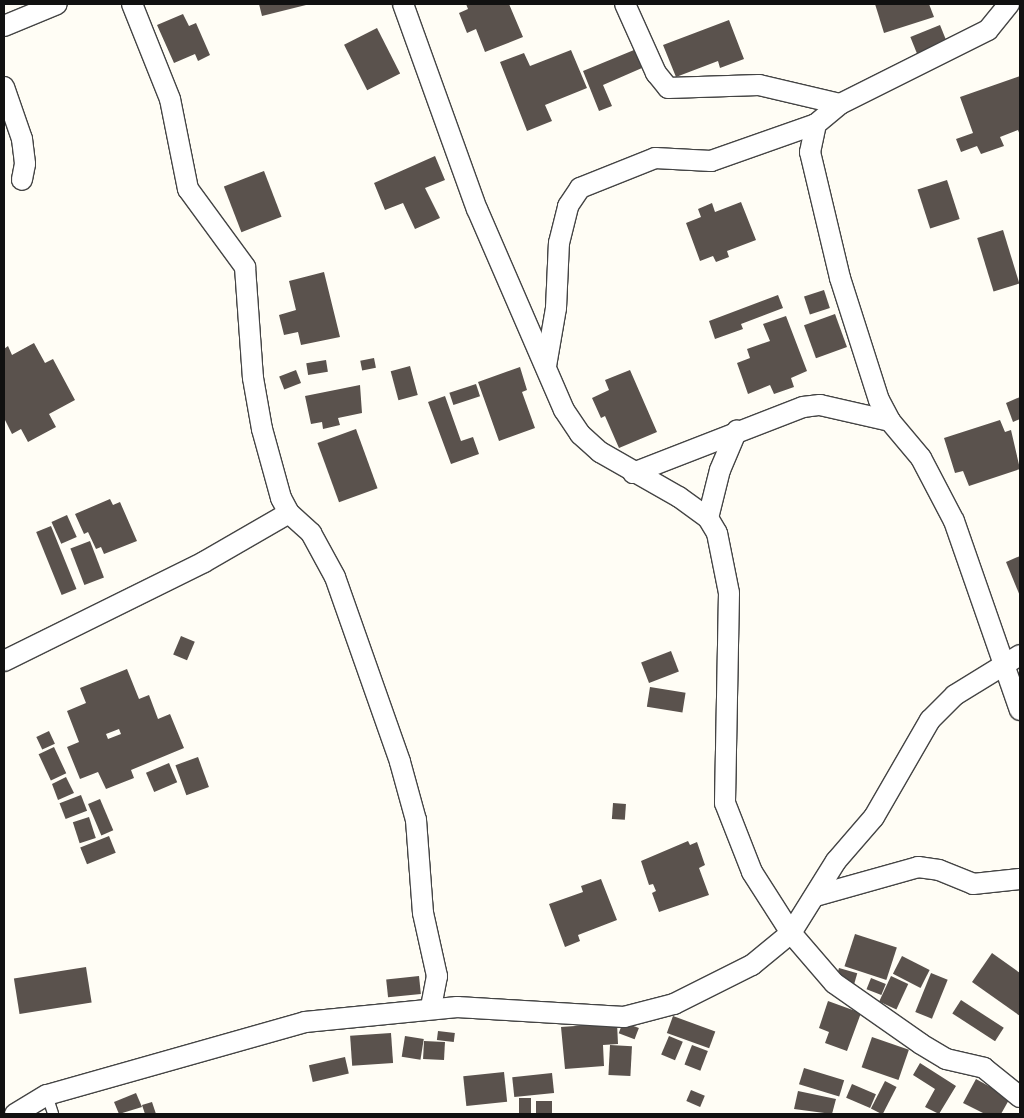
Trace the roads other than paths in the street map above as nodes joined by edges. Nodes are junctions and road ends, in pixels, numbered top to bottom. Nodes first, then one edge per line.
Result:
1 (57, 4) edge
2 (132, 4) edge
3 (403, 4) edge
4 (625, 4) edge
5 (1009, 4) edge
6 (4, 26) edge
7 (4, 87) edge
8 (840, 104) junction
9 (816, 124) junction
10 (22, 180) dead end
11 (546, 366) junction
12 (890, 421) junction
13 (738, 430) junction
14 (634, 473) junction
15 (289, 513) junction
16 (708, 518) junction
17 (1013, 659) edge
18 (4, 661) edge
19 (1020, 710) edge
20 (1020, 879) edge
21 (815, 896) junction
22 (791, 933) junction
23 (432, 1008) junction
24 (1020, 1097) edge
25 (50, 1105) edge
26 (15, 1114) edge

1 - 6 street
2 - 15 street
3 - 11 street
4 - 8 street
5 - 8 street
7 - 10 street
8 - 9 street
9 - 11 street
9 - 12 street
11 - 14 street
12 - 13 street
12 - 17 street
13 - 14 street
13 - 16 street
14 - 16 street
15 - 18 street
15 - 23 street
16 - 22 street
17 - 19 street
17 - 21 street
20 - 21 street
21 - 22 street
22 - 23 street
22 - 24 street
23 - 25 street
25 - 26 street

